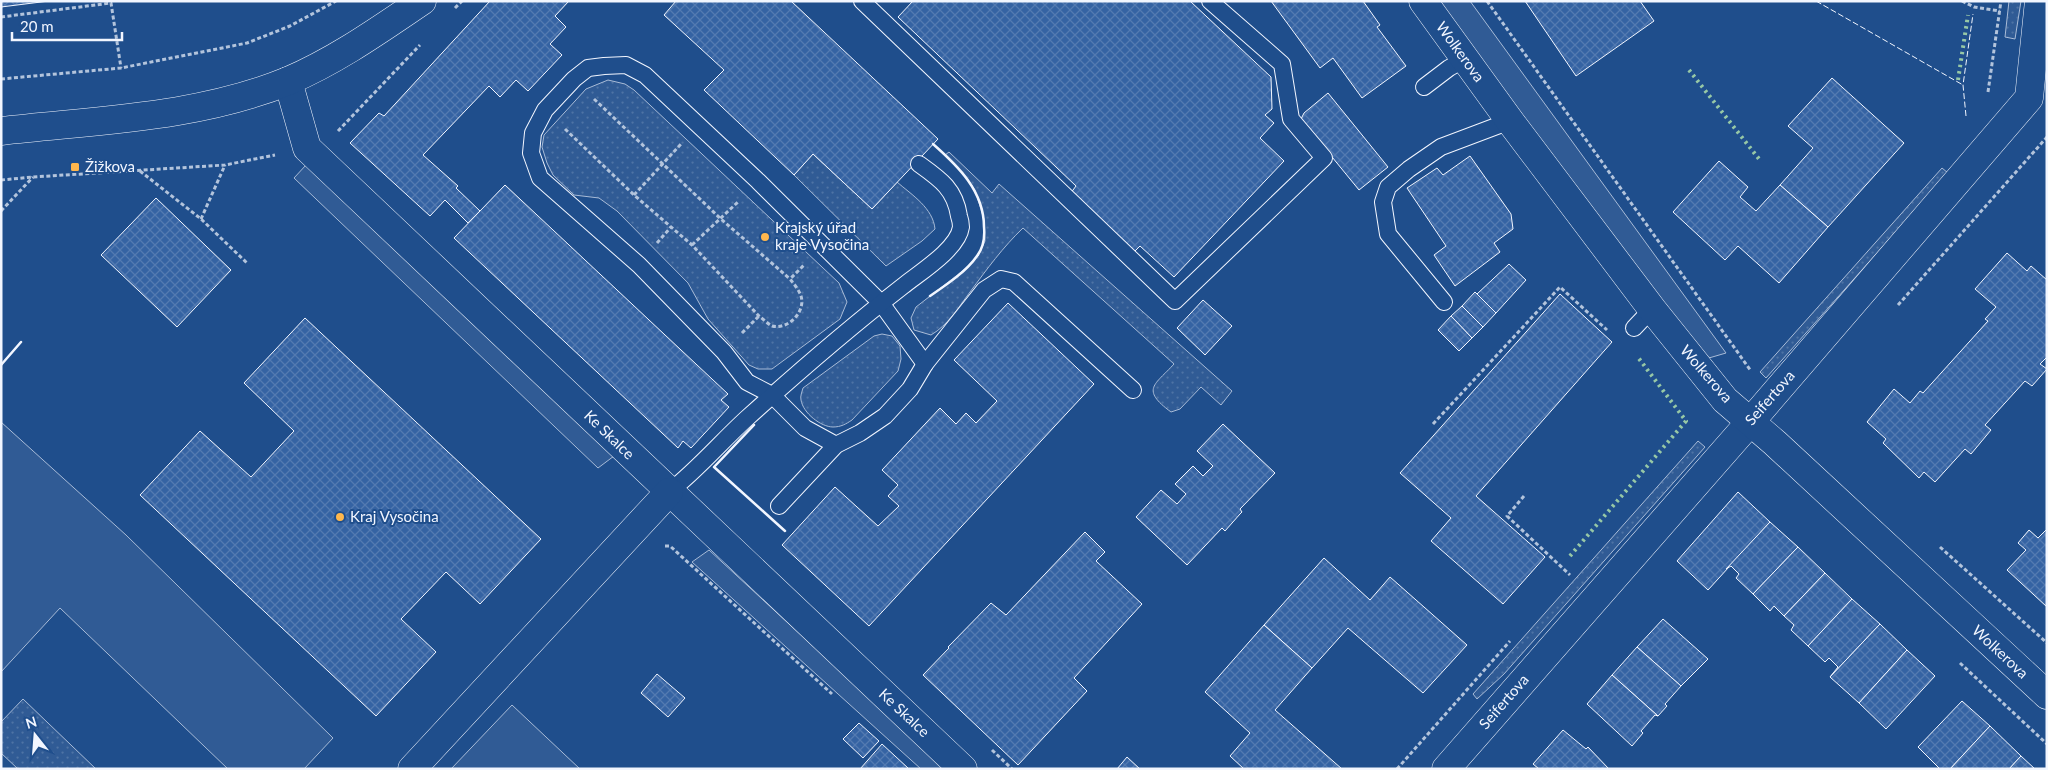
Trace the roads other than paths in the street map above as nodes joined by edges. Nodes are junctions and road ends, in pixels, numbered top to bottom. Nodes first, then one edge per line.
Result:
1 (422, 1) edge
2 (1210, 1) edge
3 (1423, 1) edge
4 (2039, 1) edge
5 (863, 2) edge
6 (1465, 59) junction
7 (288, 81) junction
8 (1424, 87) dead end
9 (2038, 99) edge
10 (1510, 121) junction
11 (1, 131) edge
12 (919, 164) dead end
13 (1444, 302) dead end
14 (881, 303) junction
15 (1652, 309) junction
16 (1634, 328) dead end
17 (925, 364) junction
18 (1133, 390) dead end
19 (772, 396) junction
20 (1751, 421) junction
21 (836, 445) junction
22 (669, 492) junction
23 (779, 506) dead end
24 (2047, 695) edge
25 (412, 769) edge
26 (963, 769) edge
27 (1446, 769) edge

1 - 7 street
2 - 5 lane
3 - 6 street, Wolkerova
4 - 9 street, Seifertova
6 - 8 lane
6 - 10 street, Wolkerova
7 - 11 street
7 - 22 street, Ke Skalce
9 - 20 street, Seifertova
10 - 13 lane
10 - 15 street, Wolkerova
12 - 14 lane
14 - 17 lane
14 - 19 lane
14 - 19 lane
15 - 16 lane
15 - 20 street, Wolkerova
17 - 18 lane
17 - 21 lane
19 - 21 lane
19 - 22 lane
20 - 24 street, Wolkerova
20 - 27 street, Seifertova
21 - 23 lane
22 - 25 street
22 - 26 street, Ke Skalce

